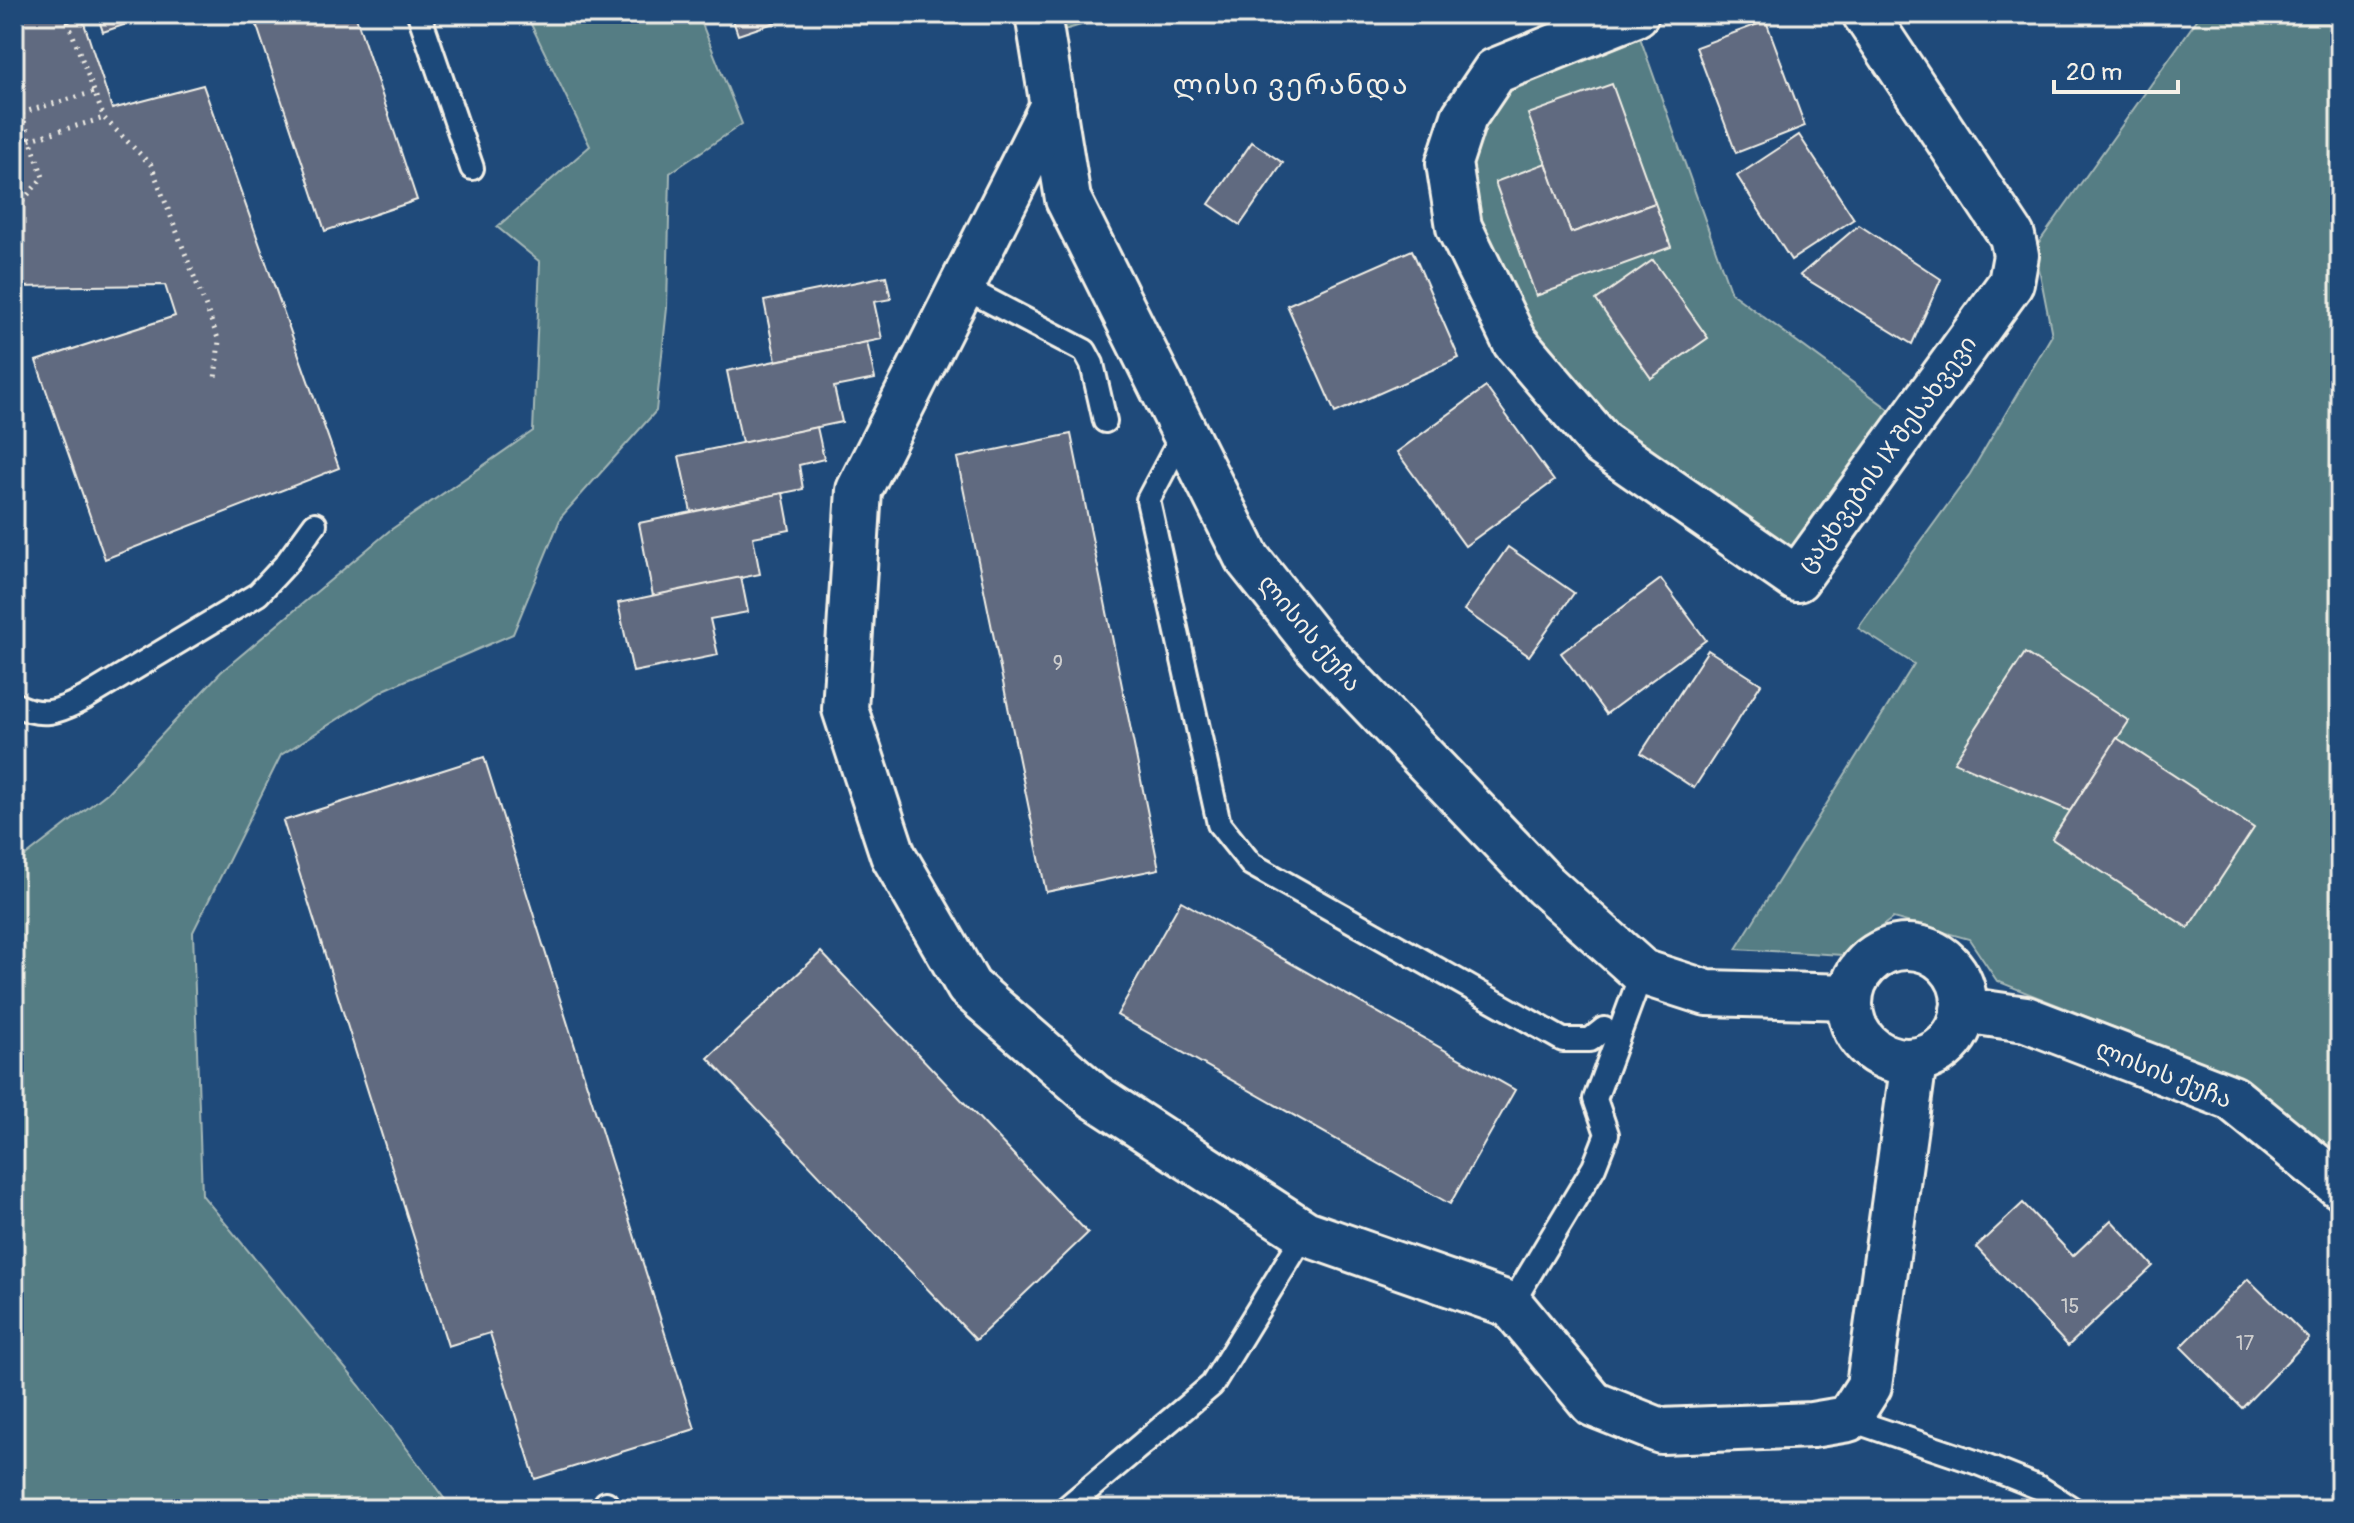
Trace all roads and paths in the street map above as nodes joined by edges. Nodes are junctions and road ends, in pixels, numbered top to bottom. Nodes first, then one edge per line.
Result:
1 (43, 14) edge
2 (65, 14) edge
3 (419, 14) edge
4 (1038, 14) edge
5 (1636, 14) edge
6 (1865, 14) edge
7 (14, 16) edge
8 (1572, 26) edge
9 (14, 91) edge
10 (94, 92) junction
11 (1053, 105) junction
12 (23, 113) junction
13 (14, 115) edge
14 (104, 118) junction
15 (32, 140) junction
16 (14, 144) edge
17 (472, 168) dead end
18 (14, 211) edge
19 (963, 287) junction
20 (215, 379) dead end
21 (1105, 421) dead end
22 (1183, 434) junction
23 (315, 524) dead end
24 (14, 704) edge
25 (1642, 972) junction
26 (1850, 997) junction
27 (1963, 1010) junction
28 (1604, 1029) dead end
29 (1914, 1061) junction
30 (2340, 1186) edge
31 (1305, 1233) junction
32 (1511, 1305) junction
33 (1848, 1419) junction
34 (1065, 1509) edge
35 (2073, 1509) edge

1 - 7 path
2 - 10 path
3 - 17 lane
4 - 11 street, ლისის ქუჩა
5 - 8 street, ცაცხვების IX შესახვევი
6 - 8 street, ცაცხვების IX შესახვევი
9 - 12 path
10 - 12 path
10 - 14 path
11 - 19 street
11 - 22 street, ლისის ქუჩა
12 - 13 path
12 - 15 path
14 - 15 path
14 - 20 path
15 - 16 path
15 - 18 path
19 - 21 lane
19 - 31 street
22 - 25 street, ლისის ქუჩა
22 - 28 lane
23 - 24 lane
25 - 26 street, ლისის ქუჩა
25 - 32 lane
26 - 27 street
26 - 29 street
27 - 29 street
27 - 30 street, ლისის ქუჩა
29 - 33 street
31 - 32 street
31 - 34 lane
32 - 33 street
33 - 35 lane

